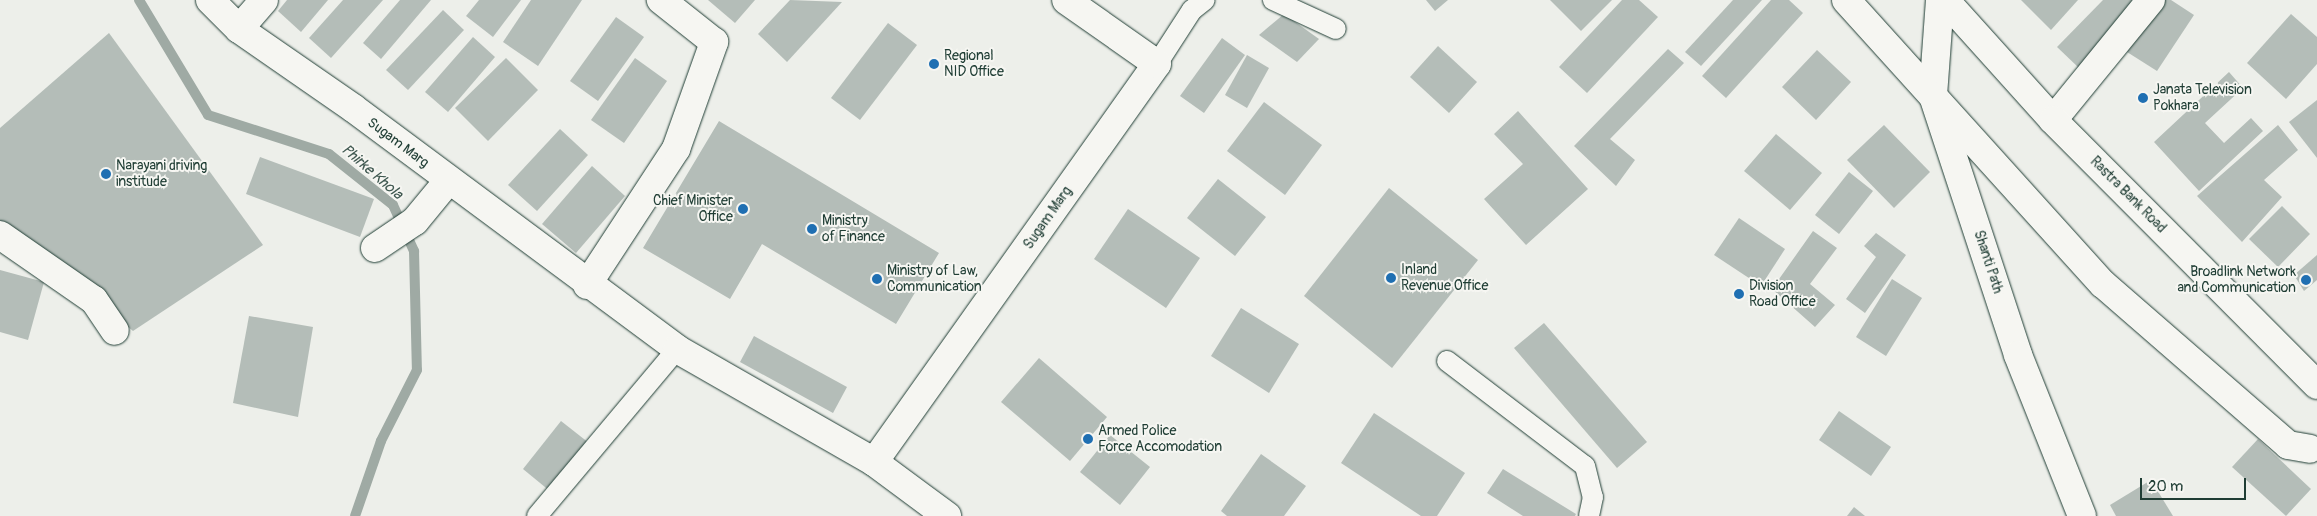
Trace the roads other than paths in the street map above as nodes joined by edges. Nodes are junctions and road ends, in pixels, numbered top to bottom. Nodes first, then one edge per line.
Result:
1 (210, 0) edge
2 (264, 0) edge
3 (661, 0) edge
4 (1066, 0) edge
5 (1205, 0) edge
6 (1273, 0) edge
7 (1846, 0) edge
8 (1940, 0) edge
9 (1945, 0) edge
10 (2151, 0) edge
11 (239, 29) junction
12 (1336, 30) dead end
13 (1157, 64) junction
14 (1933, 96) junction
15 (2053, 120) junction
16 (448, 181) junction
17 (0, 235) edge
18 (379, 245) dead end
19 (587, 285) junction
20 (114, 331) dead end
21 (677, 349) junction
22 (1447, 361) dead end
23 (2317, 385) edge
24 (2310, 449) dead end
25 (874, 462) junction
26 (536, 516) edge
27 (947, 516) edge
28 (1589, 516) edge
29 (2082, 516) edge

1 - 11 street, Sugam Marg
2 - 11 street
3 - 19 street
4 - 13 street
5 - 13 lane
6 - 12 lane
7 - 14 street
8 - 14 street, Shanti Path
9 - 15 street, Rastra Bank Road
10 - 15 street
11 - 16 street, Sugam Marg
13 - 25 street, Sugam Marg
14 - 24 street
14 - 29 street, Shanti Path
15 - 23 street, Rastra Bank Road
16 - 18 street
16 - 19 street, Sugam Marg
17 - 20 street
19 - 21 street, Sugam Marg
21 - 25 street, Sugam Marg
21 - 26 lane
22 - 28 lane
25 - 27 street, Sugam Marg

